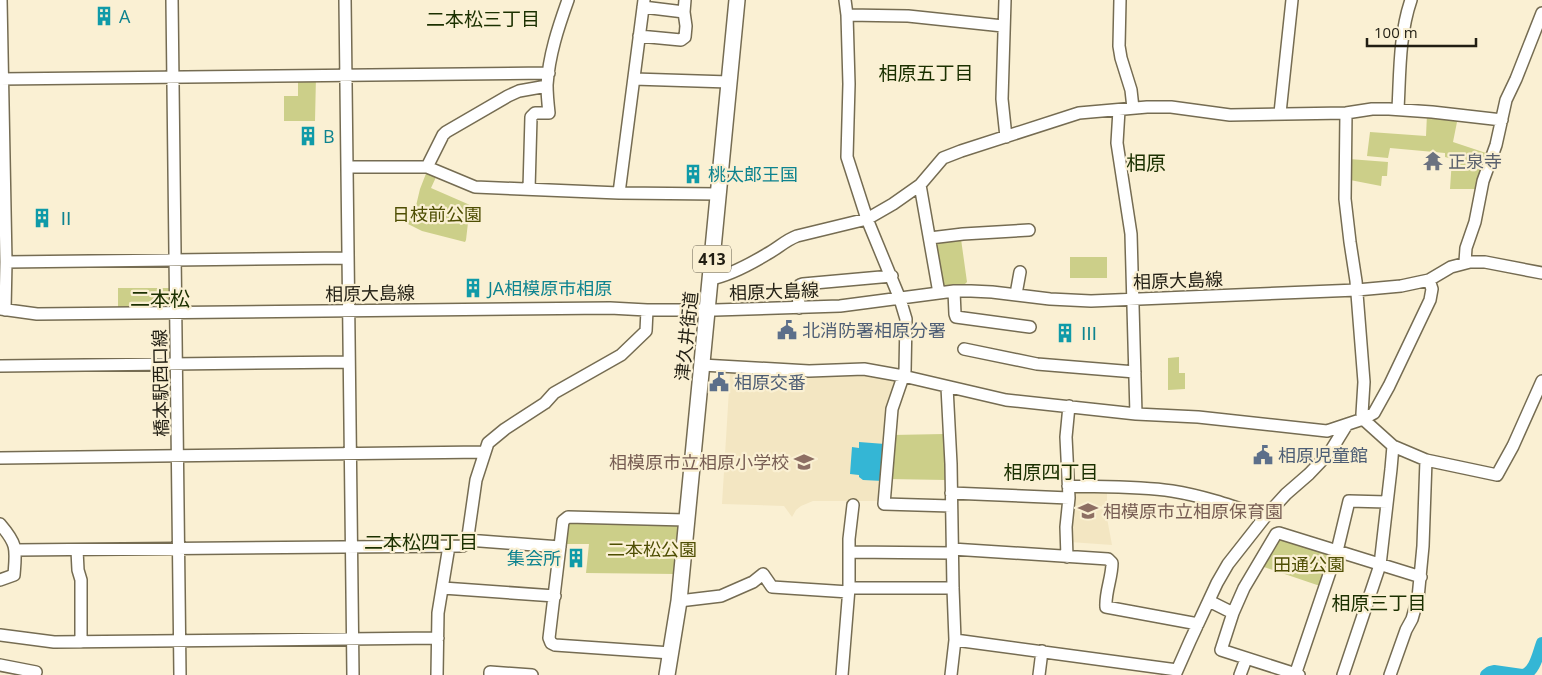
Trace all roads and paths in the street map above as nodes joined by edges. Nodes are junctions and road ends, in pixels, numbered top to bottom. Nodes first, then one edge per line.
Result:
1 (1, 0) edge
2 (172, 0) edge
3 (346, 0) edge
4 (568, 0) edge
5 (737, 0) edge
6 (845, 0) edge
7 (1005, 0) edge
8 (1120, 0) edge
9 (1292, 0) edge
10 (1411, 0) edge
11 (643, 4) edge
12 (685, 6) edge
13 (1542, 13) edge
14 (847, 15) junction
15 (1003, 26) junction
16 (639, 36) junction
17 (549, 73) junction
18 (346, 75) junction
19 (174, 77) junction
20 (1, 79) edge
21 (634, 79) junction
22 (729, 82) junction
23 (547, 86) junction
24 (1133, 108) junction
25 (1398, 109) junction
26 (1119, 110) junction
27 (1280, 113) junction
28 (1346, 113) junction
29 (1502, 120) junction
30 (1006, 137) junction
31 (347, 167) junction
32 (427, 167) junction
33 (920, 185) junction
34 (529, 189) junction
35 (619, 193) junction
36 (718, 194) junction
37 (867, 219) junction
38 (1029, 230) dead end
39 (930, 238) junction
40 (348, 258) junction
41 (176, 260) junction
42 (6, 262) junction
43 (1465, 262) junction
44 (1020, 272) dead end
45 (1542, 273) edge
46 (892, 276) junction
47 (710, 279) junction
48 (1429, 280) junction
49 (1357, 290) junction
50 (954, 292) junction
51 (939, 293) junction
52 (1016, 294) junction
53 (900, 299) junction
54 (1132, 299) junction
55 (798, 308) junction
56 (3, 310) edge
57 (349, 310) junction
58 (647, 310) junction
59 (707, 310) junction
60 (176, 312) junction
61 (1030, 327) dead end
62 (964, 349) dead end
63 (349, 362) junction
64 (177, 364) junction
65 (702, 365) junction
66 (0, 366) edge
67 (1135, 372) junction
68 (903, 376) junction
69 (1542, 381) edge
70 (947, 387) junction
71 (1068, 406) junction
72 (1136, 414) junction
73 (1363, 420) junction
74 (1346, 426) junction
75 (1393, 446) junction
76 (484, 452) junction
77 (350, 454) junction
78 (178, 455) junction
79 (0, 458) edge
80 (1426, 460) junction
81 (1068, 486) junction
82 (951, 493) junction
83 (1069, 498) junction
84 (1387, 502) junction
85 (853, 505) dead end
86 (951, 506) junction
87 (1265, 517) junction
88 (686, 520) junction
89 (0, 524) edge
90 (467, 540) junction
91 (351, 546) junction
92 (449, 546) junction
93 (179, 548) junction
94 (560, 548) junction
95 (16, 550) junction
96 (77, 550) junction
97 (952, 551) junction
98 (1337, 551) junction
99 (849, 552) junction
100 (1067, 557) junction
101 (1380, 564) junction
102 (1421, 577) junction
103 (0, 580) edge
104 (443, 588) junction
105 (953, 588) junction
106 (849, 590) junction
107 (555, 596) junction
108 (679, 601) junction
109 (1209, 601) junction
110 (1233, 613) junction
111 (1198, 624) junction
112 (0, 635) edge
113 (438, 638) junction
114 (352, 639) junction
115 (955, 640) junction
116 (179, 641) junction
117 (81, 642) junction
118 (1042, 651) junction
119 (670, 653) junction
120 (953, 655) junction
121 (1246, 659) junction
122 (0, 665) edge
123 (36, 672) dead end
124 (1176, 673) edge
125 (180, 675) edge
126 (353, 675) edge
127 (437, 675) edge
128 (490, 675) edge
129 (532, 675) edge
130 (667, 675) edge
131 (842, 675) edge
132 (944, 675) edge
133 (951, 675) edge
134 (1039, 675) edge
135 (1240, 675) edge
136 (1297, 675) edge
137 (1343, 675) edge
138 (1390, 675) edge

1 - 20 street
2 - 19 street, 橋本駅西口線
3 - 18 street
4 - 17 street
5 - 22 highway, 津久井街道 / 413
6 - 14 street
7 - 15 street
8 - 24 street
9 - 27 street
10 - 25 street
11 - 12 street
11 - 16 street
12 - 16 street
13 - 29 street
14 - 15 street
14 - 37 street
15 - 30 street
16 - 21 street
17 - 18 street
17 - 23 street
18 - 19 street
18 - 31 street
19 - 20 street
19 - 41 street, 橋本駅西口線
20 - 42 street
21 - 22 street
21 - 35 street
22 - 36 highway, 津久井街道 / 413
23 - 32 street
23 - 34 street
24 - 26 street
24 - 27 street
25 - 28 street
25 - 29 street
26 - 30 street
26 - 54 street
27 - 28 street
28 - 49 street
29 - 43 street
30 - 33 street
31 - 32 street
31 - 40 street
32 - 34 street
33 - 37 street
33 - 39 street
34 - 35 street
35 - 36 street
36 - 47 highway, 津久井街道 / 413
37 - 46 street
37 - 47 street
38 - 39 street
39 - 51 street
40 - 41 street
40 - 57 street
41 - 42 street
41 - 60 street, 橋本駅西口線
42 - 56 street
43 - 45 street, 相原大島線
43 - 48 street, 相原大島線
44 - 52 street
46 - 53 street
46 - 55 street
47 - 59 highway, 津久井街道 / 413
48 - 49 street, 相原大島線
48 - 73 street
49 - 54 street, 相原大島線
49 - 73 street
50 - 51 street, 相原大島線
50 - 52 street, 相原大島線
50 - 61 street
51 - 53 street, 相原大島線
52 - 54 street, 相原大島線
53 - 55 street, 相原大島線
53 - 68 street
54 - 67 street
55 - 59 street, 相原大島線
56 - 60 street, 相原大島線
57 - 58 street, 相原大島線
57 - 60 street, 相原大島線
57 - 63 street
58 - 59 street, 相原大島線
58 - 76 street
59 - 65 highway, 津久井街道 / 413
60 - 64 street, 橋本駅西口線
62 - 67 street
63 - 64 street
63 - 77 street
64 - 66 street
64 - 78 street, 橋本駅西口線
65 - 68 street
65 - 88 highway, 津久井街道 / 413
67 - 72 street
68 - 70 street
68 - 86 street
69 - 80 street
70 - 71 street
70 - 82 street
71 - 72 street
71 - 81 street
72 - 74 street
73 - 74 street
73 - 75 street
74 - 87 street
75 - 80 street
75 - 84 street
76 - 77 street
76 - 90 street
77 - 78 street
77 - 91 street
78 - 79 street
78 - 93 street, 橋本駅西口線
80 - 102 street
81 - 83 street
81 - 87 street
82 - 83 street
82 - 86 street
83 - 100 street
84 - 98 street
84 - 101 street
85 - 99 street
86 - 97 street
87 - 109 street
88 - 94 street
88 - 108 highway, 津久井街道 / 413
89 - 95 street
90 - 92 street
90 - 94 street
91 - 92 street
91 - 93 street
91 - 114 street
92 - 104 street
93 - 96 street
93 - 116 street, 橋本駅西口線
94 - 107 street
95 - 96 street
95 - 103 street
96 - 117 street
97 - 99 street
97 - 100 street
97 - 105 street
98 - 101 street
98 - 110 street
98 - 136 street
99 - 106 street
100 - 111 street
101 - 102 street
101 - 137 street
102 - 138 street
104 - 107 street
104 - 113 street
105 - 106 street
105 - 115 street
106 - 108 street
106 - 131 street
107 - 119 street
108 - 119 highway, 津久井街道 / 413
109 - 110 street
109 - 111 street
110 - 121 street
111 - 124 street
112 - 117 street
113 - 114 street
113 - 127 street
114 - 116 street
114 - 126 street
115 - 118 street
115 - 120 street
116 - 117 street
116 - 125 street, 橋本駅西口線
118 - 124 street
118 - 134 street
119 - 130 highway, 津久井街道 / 413
120 - 132 street
120 - 133 street
121 - 135 street
121 - 136 street
122 - 123 street
128 - 129 street

